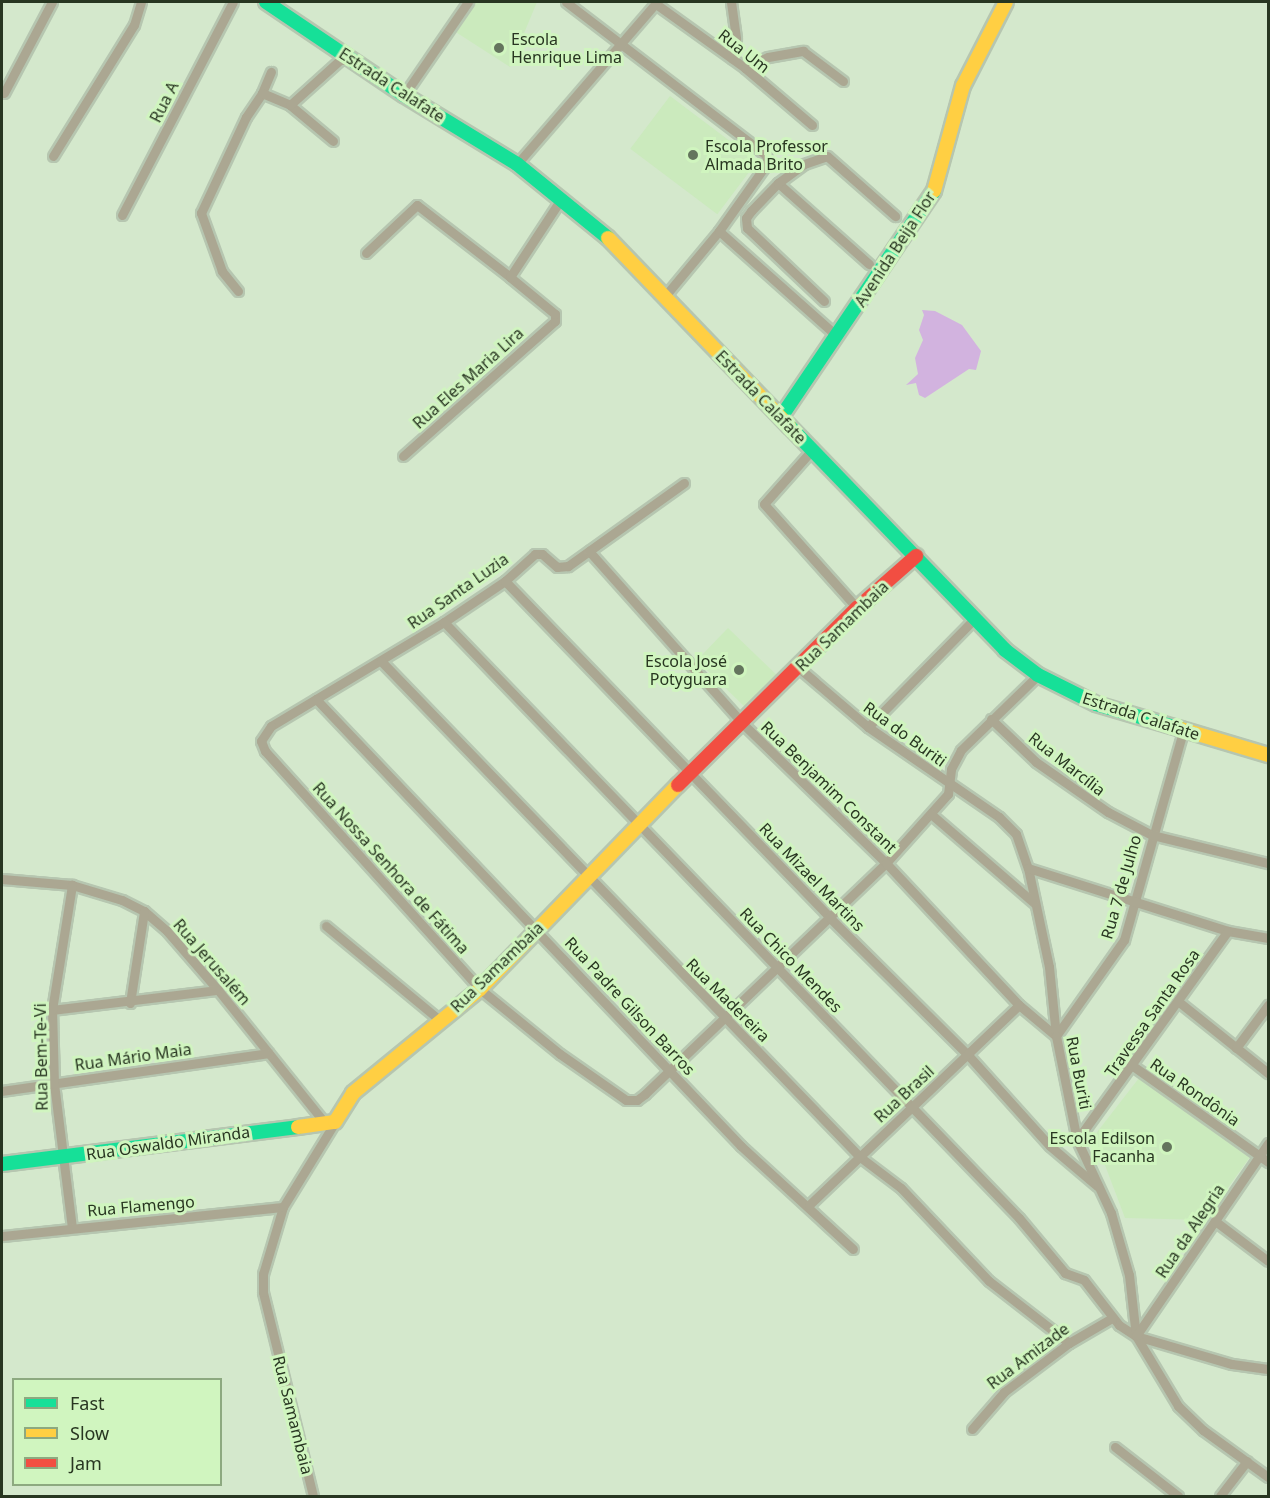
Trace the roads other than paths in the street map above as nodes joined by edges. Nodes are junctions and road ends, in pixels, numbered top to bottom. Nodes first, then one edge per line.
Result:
1 (52, 2) edge
2 (141, 2) edge
3 (233, 2) edge
4 (266, 2) edge
5 (468, 2) edge
6 (566, 2) edge
7 (731, 2) edge
8 (1006, 2) edge
9 (656, 3) edge
10 (620, 46) junction
11 (732, 59) junction
12 (350, 60) junction
13 (745, 68) junction
14 (271, 72) dead end
15 (843, 81) dead end
16 (4, 93) dead end
17 (262, 93) junction
18 (404, 95) junction
19 (290, 105) junction
20 (812, 125) dead end
21 (333, 141) dead end
22 (53, 156) dead end
23 (517, 164) junction
24 (778, 183) junction
25 (561, 199) junction
26 (122, 215) dead end
27 (895, 216) dead end
28 (719, 231) junction
29 (366, 252) dead end
30 (784, 264) junction
31 (868, 264) dead end
32 (510, 277) junction
33 (772, 278) junction
34 (238, 291) dead end
35 (665, 296) junction
36 (824, 301) dead end
37 (837, 336) junction
38 (781, 417) junction
39 (812, 450) junction
40 (403, 456) dead end
41 (684, 483) dead end
42 (589, 551) junction
43 (916, 556) junction
44 (505, 581) junction
45 (857, 608) junction
46 (974, 619) junction
47 (444, 622) junction
48 (381, 661) junction
49 (799, 668) junction
50 (1038, 675) junction
51 (316, 699) junction
52 (991, 719) junction
53 (742, 723) junction
54 (271, 726) joint
55 (868, 727) junction
56 (1183, 731) junction
57 (1269, 755) edge
58 (693, 773) junction
59 (947, 783) junction
60 (931, 814) junction
61 (999, 817) joint
62 (640, 825) junction
63 (1152, 835) junction
64 (886, 863) junction
65 (1269, 863) edge
66 (1028, 868) junction
67 (587, 876) junction
68 (2, 879) edge
69 (72, 885) junction
70 (1033, 902) junction
71 (1132, 902) junction
72 (144, 911) junction
73 (829, 918) junction
74 (326, 926) dead end
75 (537, 929) junction
76 (1228, 930) junction
77 (1269, 938) edge
78 (776, 967) junction
79 (480, 988) junction
80 (219, 990) junction
81 (1179, 1002) junction
82 (130, 1003) junction
83 (1019, 1005) junction
84 (1269, 1005) edge
85 (52, 1010) junction
86 (722, 1016) junction
87 (441, 1021) junction
88 (1056, 1036) junction
89 (1236, 1048) junction
90 (268, 1053) junction
91 (968, 1055) junction
92 (1133, 1066) junction
93 (670, 1069) junction
94 (1269, 1073) edge
95 (54, 1084) junction
96 (2, 1091) edge
97 (912, 1108) junction
98 (330, 1122) junction
99 (1077, 1140) junction
100 (1269, 1143) edge
101 (1260, 1156) junction
102 (63, 1157) junction
103 (860, 1157) junction
104 (1269, 1162) edge
105 (2, 1164) edge
106 (1101, 1189) junction
107 (809, 1204) junction
108 (283, 1207) junction
109 (1215, 1221) junction
110 (72, 1228) junction
111 (2, 1236) edge
112 (853, 1249) dead end
113 (1269, 1261) edge
114 (1112, 1318) junction
115 (1136, 1336) junction
116 (1069, 1343) junction
117 (1269, 1369) edge
118 (972, 1429) dead end
119 (1115, 1447) dead end
120 (1247, 1461) junction
121 (1269, 1477) edge
122 (313, 1497) edge
123 (1178, 1497) edge
124 (1220, 1497) edge

1 - 16 street
2 - 22 street
3 - 26 street, Rua A
4 - 12 street, Estrada Calafate
5 - 18 street
6 - 10 street
7 - 11 street
8 - 37 street, Avenida Beija Flor
9 - 10 street
9 - 11 street, Rua Um
10 - 23 street
10 - 28 street
11 - 13 street, Rua Um
12 - 18 street, Estrada Calafate
12 - 19 street
13 - 15 street
13 - 20 street, Rua Um
14 - 17 street
17 - 19 street
17 - 34 street
18 - 23 street, Estrada Calafate
19 - 21 street
23 - 25 street, Estrada Calafate
24 - 27 street
24 - 30 street
24 - 31 street
25 - 32 street
25 - 35 street, Estrada Calafate
28 - 33 street
28 - 35 street
29 - 32 street
30 - 33 street
30 - 36 street
32 - 40 street, Rua Eles Maria Lira
33 - 37 street
35 - 38 street, Estrada Calafate
37 - 38 street, Avenida Beija Flor
38 - 39 street, Estrada Calafate
39 - 43 street, Estrada Calafate
39 - 45 street
41 - 42 street, Rua Santa Luzia
42 - 44 street, Rua Santa Luzia
42 - 53 street, Rua Benjamim Constant
43 - 45 street, Rua Samambaia
43 - 46 street, Estrada Calafate
44 - 47 street, Rua Santa Luzia
44 - 58 street, Rua Mizael Martins
45 - 49 street, Rua Samambaia
46 - 50 street, Estrada Calafate
46 - 55 street
47 - 48 street, Rua Santa Luzia
47 - 62 street, Rua Chico Mendes
48 - 51 street, Rua Santa Luzia
48 - 67 street, Rua Madereira
49 - 53 street, Rua Samambaia
49 - 55 street, Rua do Buriti
50 - 52 street
50 - 56 street, Estrada Calafate
51 - 54 street, Rua Santa Luzia
51 - 75 street, Rua Padre Gilson Barros
52 - 59 street
52 - 63 street, Rua Marcília
53 - 58 street, Rua Samambaia
53 - 64 street, Rua Benjamim Constant
54 - 79 street, Rua Nossa Senhora de Fátima
55 - 59 street, Rua do Buriti
56 - 57 street, Estrada Calafate
56 - 63 street, Rua 7 de Julho
58 - 62 street, Rua Samambaia
58 - 73 street, Rua Mizael Martins
59 - 60 street
59 - 61 street, Rua do Buriti
60 - 64 street
60 - 70 street
61 - 66 street, Rua Buriti
62 - 67 street, Rua Samambaia
62 - 78 street, Rua Chico Mendes
63 - 65 street, Rua Marcília
63 - 71 street, Rua 7 de Julho
64 - 73 street
64 - 83 street, Rua Benjamim Constant
66 - 70 street, Rua Buriti
66 - 71 street
67 - 75 street, Rua Samambaia
67 - 86 street, Rua Madereira
68 - 69 street, Rua Jerusalém
69 - 72 street, Rua Jerusalém
69 - 85 street, Rua Bem-Te-Vi
70 - 88 street, Rua Buriti
71 - 76 street
71 - 88 street, Rua 7 de Julho
72 - 80 street, Rua Jerusalém
72 - 82 street
73 - 78 street
73 - 91 street, Rua Mizael Martins
74 - 87 street
75 - 79 street, Rua Samambaia
75 - 93 street, Rua Padre Gilson Barros
76 - 77 street
76 - 81 street, Travessa Santa Rosa
78 - 86 street
78 - 97 street, Rua Chico Mendes
79 - 87 street, Rua Samambaia
79 - 93 street, Rua Nossa Senhora de Fátima
80 - 82 street
80 - 90 street, Rua Jerusalém
81 - 89 street
81 - 92 street, Travessa Santa Rosa
82 - 85 street
83 - 88 street, Rua Benjamim Constant
83 - 91 street, Rua Brasil
84 - 89 street
85 - 95 street, Rua Bem-Te-Vi
86 - 93 street
86 - 103 street, Rua Madereira
87 - 98 street, Rua Samambaia
88 - 99 street, Rua Buriti
89 - 94 street
90 - 95 street, Rua Mário Maia
90 - 98 street, Rua Jerusalém
91 - 97 street, Rua Brasil
91 - 106 street, Rua Mizael Martins
92 - 99 street, Travessa Santa Rosa
92 - 101 street, Rua Rondônia
93 - 107 street, Rua Padre Gilson Barros
95 - 96 street, Rua Mário Maia
95 - 102 street, Rua Bem-Te-Vi
97 - 103 street, Rua Brasil
97 - 114 street, Rua Chico Mendes
98 - 102 street, Rua Oswaldo Miranda
98 - 108 street, Rua Samambaia
99 - 106 street, Rua Buriti
100 - 101 street, Rua da Alegria
101 - 104 street, Rua Rondônia
101 - 109 street, Rua da Alegria
102 - 105 street, Rua Oswaldo Miranda
102 - 110 street, Rua Bem-Te-Vi
103 - 107 street, Rua Brasil
103 - 116 street, Rua Madereira
106 - 115 street, Rua Buriti
107 - 112 street, Rua Padre Gilson Barros
108 - 110 street, Rua Flamengo
108 - 122 street, Rua Samambaia
109 - 113 street
109 - 115 street, Rua da Alegria
110 - 111 street, Rua Flamengo
114 - 115 street, Rua Chico Mendes
114 - 116 street, Rua Amizade
115 - 117 street
115 - 120 street
116 - 118 street, Rua Amizade
119 - 123 street
120 - 121 street
120 - 124 street

